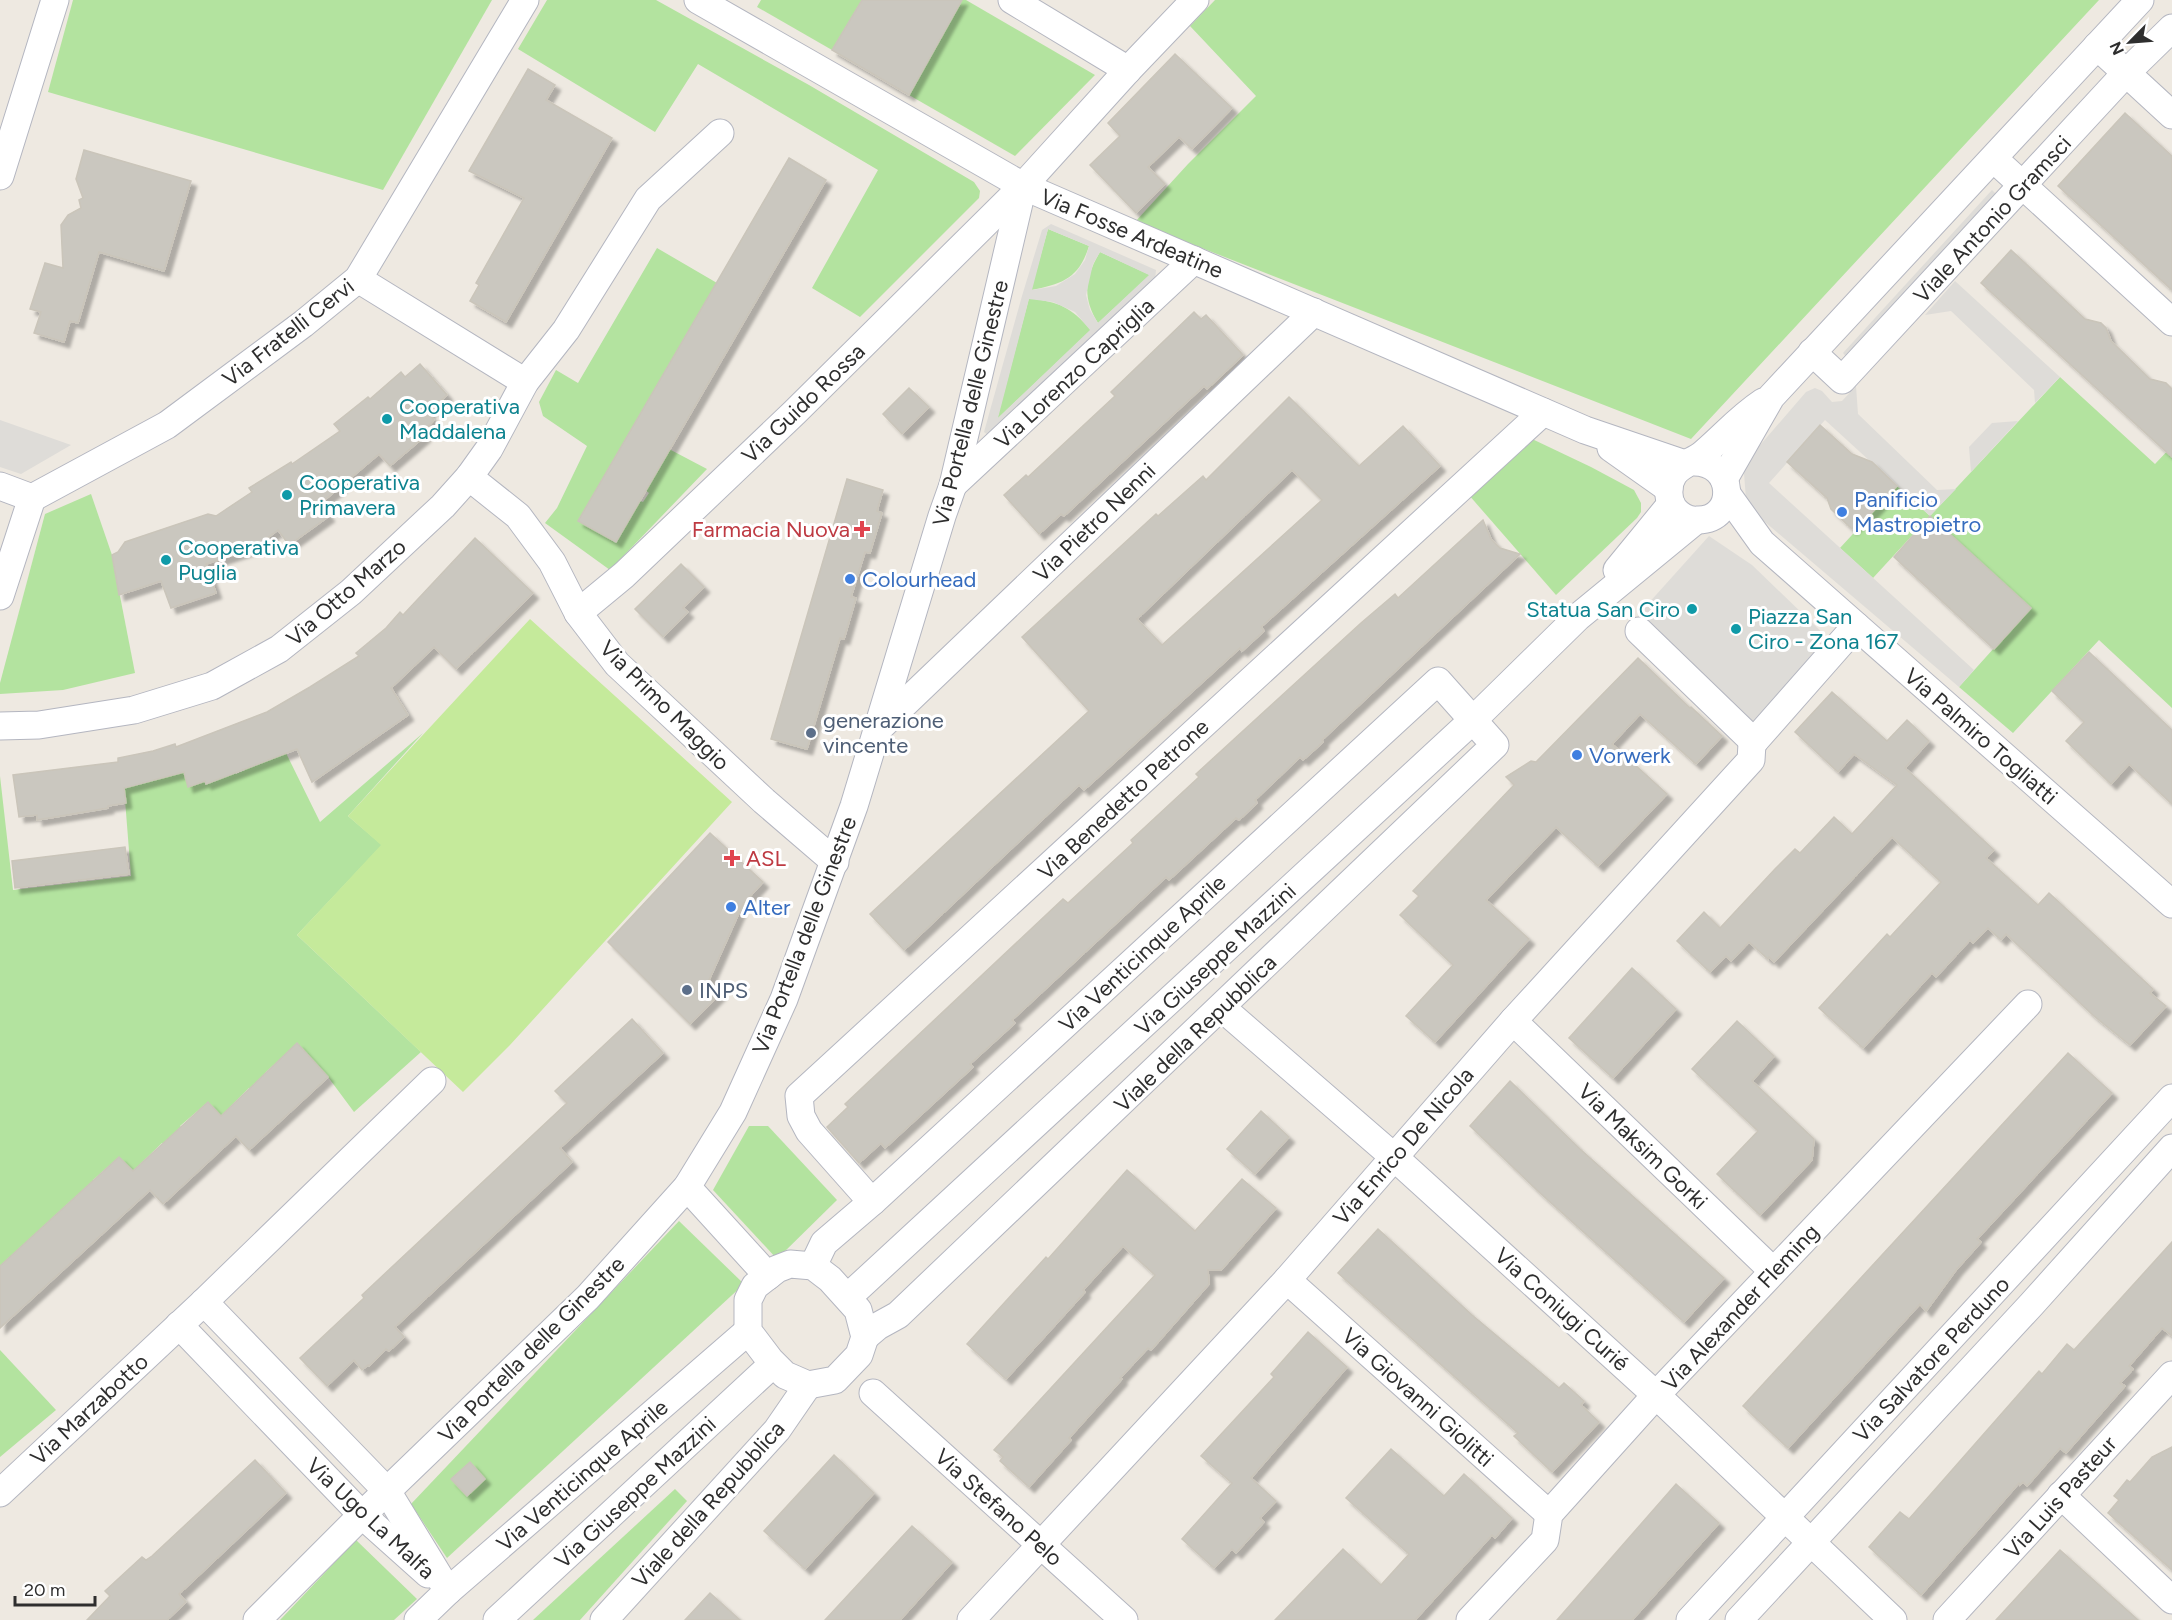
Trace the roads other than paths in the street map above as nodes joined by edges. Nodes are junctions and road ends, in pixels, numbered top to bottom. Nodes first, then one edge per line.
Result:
1 (55, 0) edge
2 (525, 0) edge
3 (698, 0) edge
4 (1012, 0) edge
5 (1195, 0) edge
6 (2140, 0) edge
7 (2172, 28) edge
8 (2097, 46) junction
9 (1128, 70) junction
10 (2127, 74) junction
11 (2172, 115) edge
12 (720, 133) dead end
13 (1995, 159) junction
14 (0, 176) edge
15 (1023, 186) junction
16 (2023, 187) junction
17 (1194, 260) junction
18 (358, 279) junction
19 (1314, 312) junction
20 (2172, 322) edge
21 (1812, 352) junction
22 (525, 382) junction
23 (1771, 397) junction
24 (1542, 412) junction
25 (1585, 430) junction
26 (1689, 463) junction
27 (470, 477) junction
28 (953, 485) junction
29 (0, 486) edge
30 (1726, 486) junction
31 (1670, 496) junction
32 (32, 498) junction
33 (1703, 519) junction
34 (1762, 543) junction
35 (0, 596) edge
36 (578, 613) junction
37 (1578, 617) junction
38 (1856, 626) junction
39 (1639, 631) dead end
40 (1473, 720) junction
41 (0, 726) edge
42 (875, 733) junction
43 (1754, 742) junction
44 (835, 862) junction
45 (2172, 904) edge
46 (2028, 1004) dead end
47 (1222, 1008) junction
48 (1513, 1021) junction
49 (432, 1081) dead end
50 (2172, 1098) edge
51 (2172, 1148) edge
52 (1394, 1157) junction
53 (687, 1187) junction
54 (872, 1202) junction
55 (813, 1266) junction
56 (1773, 1271) junction
57 (768, 1276) junction
58 (1287, 1280) junction
59 (848, 1298) junction
60 (204, 1302) junction
61 (179, 1325) junction
62 (748, 1331) junction
63 (862, 1346) junction
64 (773, 1364) junction
65 (2172, 1375) edge
66 (835, 1380) junction
67 (808, 1385) junction
68 (873, 1394) junction
69 (1656, 1395) junction
70 (387, 1491) junction
71 (0, 1493) edge
72 (2061, 1496) junction
73 (1549, 1514) junction
74 (362, 1515) junction
75 (1786, 1516) junction
76 (1811, 1542) junction
77 (1041, 1545) junction
78 (448, 1591) junction
79 (2172, 1600) edge
80 (256, 1620) edge
81 (418, 1620) edge
82 (497, 1620) edge
83 (604, 1620) edge
84 (971, 1620) edge
85 (1124, 1620) edge
86 (1470, 1620) edge
87 (1690, 1620) edge
88 (1739, 1620) edge
89 (1893, 1620) edge
90 (1947, 1620) edge

1 - 14 street
2 - 18 street, Via Fratelli Cervi
3 - 15 street, Via Fosse Ardeatine
4 - 9 street
5 - 9 street, Via Guido Rossa
6 - 8 street, Viale Antonio Gramsci
7 - 10 street, Viale Antonio Gramsci
8 - 10 street
8 - 13 street, Viale Antonio Gramsci
9 - 15 street, Via Guido Rossa
10 - 11 street
10 - 16 street, Viale Antonio Gramsci
12 - 22 street, Via Otto Marzo
13 - 16 street
13 - 21 street, Viale Antonio Gramsci
15 - 17 street, Via Fosse Ardeatine
15 - 28 street, Via Portella delle Ginestre
15 - 36 street, Via Guido Rossa
16 - 20 street
16 - 21 street, Viale Antonio Gramsci
17 - 19 street, Via Fosse Ardeatine
17 - 28 street, Via Lorenzo Capriglia
18 - 22 street
18 - 32 street, Via Fratelli Cervi
19 - 24 street, Via Fosse Ardeatine
19 - 42 street, Via Pietro Nenni
21 - 23 street, Viale Antonio Gramsci
22 - 27 street, Via Otto Marzo
23 - 26 street, Viale Antonio Gramsci
23 - 30 street, Viale Antonio Gramsci
24 - 25 street, Via Fosse Ardeatine
24 - 54 street, Via Benedetto Petrone
25 - 26 street
25 - 31 street
26 - 30 street
26 - 31 street
27 - 36 street, Via Primo Maggio
27 - 41 street, Via Otto Marzo
28 - 42 street, Via Portella delle Ginestre
29 - 32 street
30 - 33 street
30 - 34 street, Via Palmiro Togliatti
31 - 33 street
31 - 37 street, Via Giuseppe Mazzini
32 - 35 street
33 - 34 street, Via Palmiro Togliatti
33 - 37 street, Via Giuseppe Mazzini
34 - 38 street, Via Palmiro Togliatti
36 - 44 street, Via Primo Maggio
37 - 40 street, Via Giuseppe Mazzini
38 - 43 street, Via Enrico De Nicola
38 - 45 street, Via Palmiro Togliatti
39 - 43 street
40 - 47 street, Viale della Repubblica
40 - 54 street, Via Venticinque Aprile
40 - 59 street, Via Giuseppe Mazzini
42 - 44 street, Via Portella delle Ginestre
43 - 48 street, Via Enrico De Nicola
44 - 53 street, Via Portella delle Ginestre
46 - 56 street, Via Alexander Fleming
47 - 52 street, Via Coniugi Curié
47 - 63 street, Viale della Repubblica
48 - 52 street, Via Enrico De Nicola
48 - 56 street, Via Maksim Gorki
49 - 60 street
50 - 75 street, Via Salvatore Perduno
51 - 76 street, Via Salvatore Perduno
52 - 58 street, Via Enrico De Nicola
52 - 69 street, Via Coniugi Curié
53 - 57 street
53 - 70 street, Via Portella delle Ginestre
54 - 55 street, Via Venticinque Aprile
55 - 57 street
55 - 59 street
56 - 69 street, Via Alexander Fleming
57 - 62 street
58 - 73 street, Via Giovanni Giolitti
58 - 77 street, Via Enrico De Nicola
59 - 63 street
60 - 61 street
60 - 70 street, Via Ugo La Malfa
61 - 71 street, Via Marzabotto
61 - 74 street, Via Ugo La Malfa
62 - 64 street
62 - 78 street, Via Venticinque Aprile
63 - 66 street
63 - 68 street, Via Stefano Pelo
64 - 67 street
64 - 82 street, Via Giuseppe Mazzini
65 - 72 street, Via Luis Pasteur
66 - 67 street
66 - 68 street, Via Stefano Pelo
67 - 83 street, Viale della Repubblica
68 - 77 street, Via Stefano Pelo
69 - 73 street, Via Alexander Fleming
69 - 75 street, Via Coniugi Curié
70 - 74 street, Via Portella delle Ginestre
70 - 78 street, Via Ugo La Malfa
72 - 79 street
72 - 90 street, Via Luis Pasteur
73 - 86 street, Via Alexander Fleming
74 - 78 street, Via Ugo La Malfa
74 - 80 street, Via Portella delle Ginestre
75 - 76 street, Via Coniugi Curié
75 - 87 street, Via Salvatore Perduno
76 - 88 street, Via Salvatore Perduno
76 - 89 street, Via Coniugi Curié
77 - 84 street, Via Enrico De Nicola
77 - 85 street, Via Stefano Pelo
78 - 81 street, Via Venticinque Aprile

